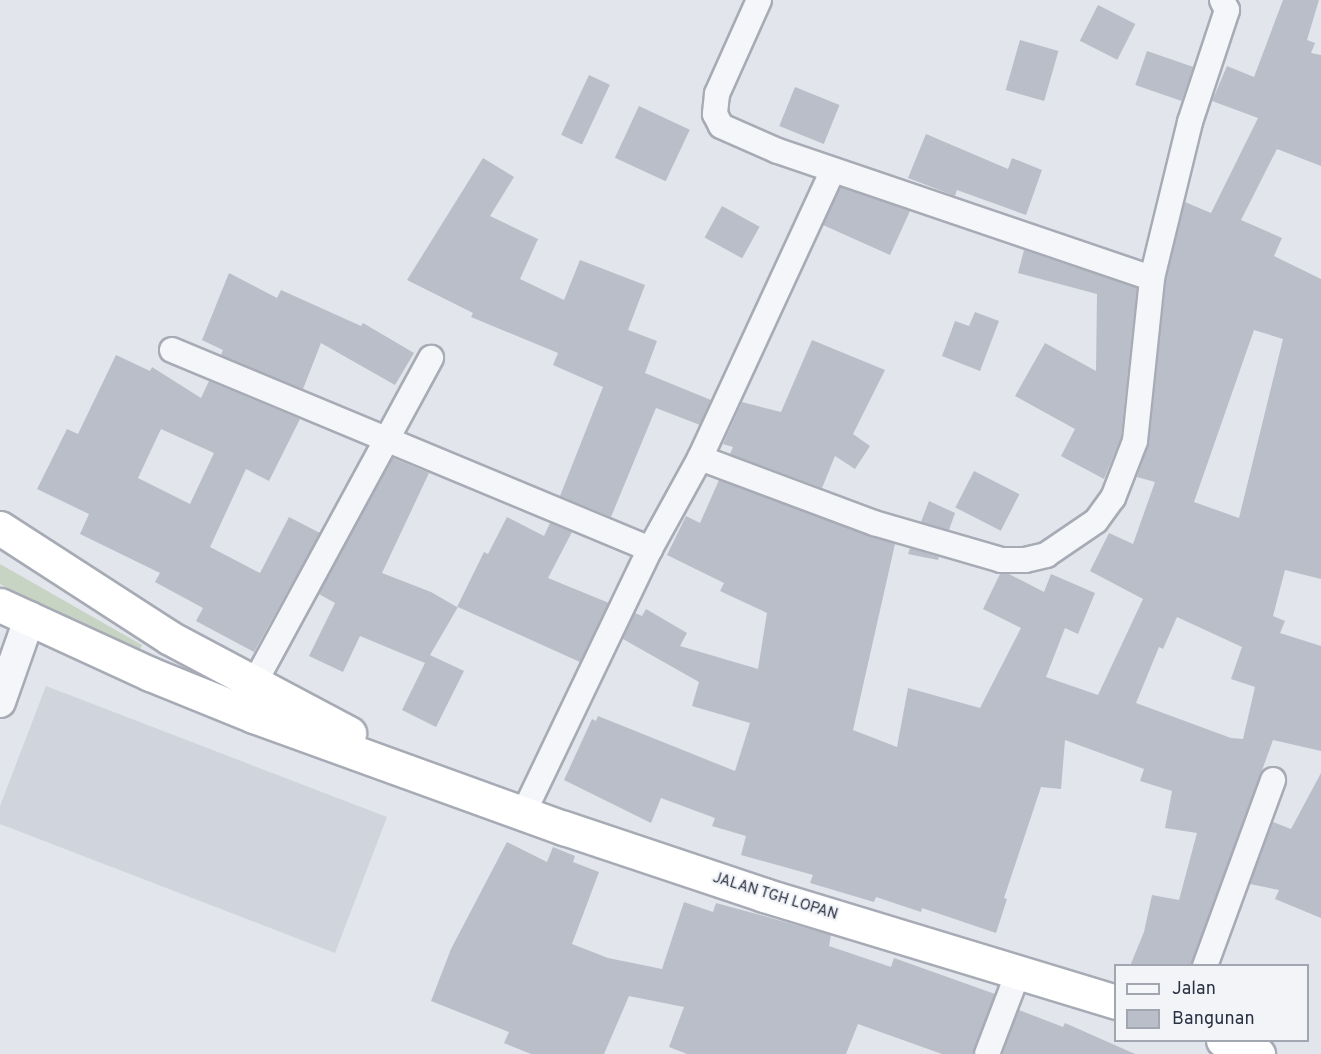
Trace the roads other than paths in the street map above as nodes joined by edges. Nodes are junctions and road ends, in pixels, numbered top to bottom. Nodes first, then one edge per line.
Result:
1 (759, 0) edge
2 (1222, 0) edge
3 (833, 170) junction
4 (1152, 278) junction
5 (172, 350) dead end
6 (431, 358) dead end
7 (384, 440) junction
8 (700, 458) junction
9 (0, 528) edge
10 (650, 549) junction
11 (0, 604) edge
12 (30, 617) junction
13 (170, 638) junction
14 (150, 674) junction
15 (255, 682) junction
16 (0, 702) edge
17 (438, 780) junction
18 (1273, 780) dead end
19 (523, 814) junction
20 (1205, 964) edge
21 (1019, 970) junction
22 (1114, 1001) edge
23 (1226, 1042) edge
24 (987, 1054) edge
25 (1258, 1054) edge

1 - 3 street
2 - 4 street
3 - 4 street
3 - 8 street
4 - 8 street
5 - 7 street
6 - 7 street
7 - 10 street
7 - 15 street
8 - 10 street
9 - 13 highway
10 - 19 street
11 - 12 highway
12 - 14 highway
12 - 16 street
13 - 14 highway
13 - 15 highway
14 - 17 highway
15 - 17 highway
17 - 19 highway, JALAN TGH LOPAN
18 - 20 street
19 - 21 highway, JALAN TGH LOPAN
21 - 22 highway, JALAN TGH LOPAN
21 - 24 street
23 - 25 highway

